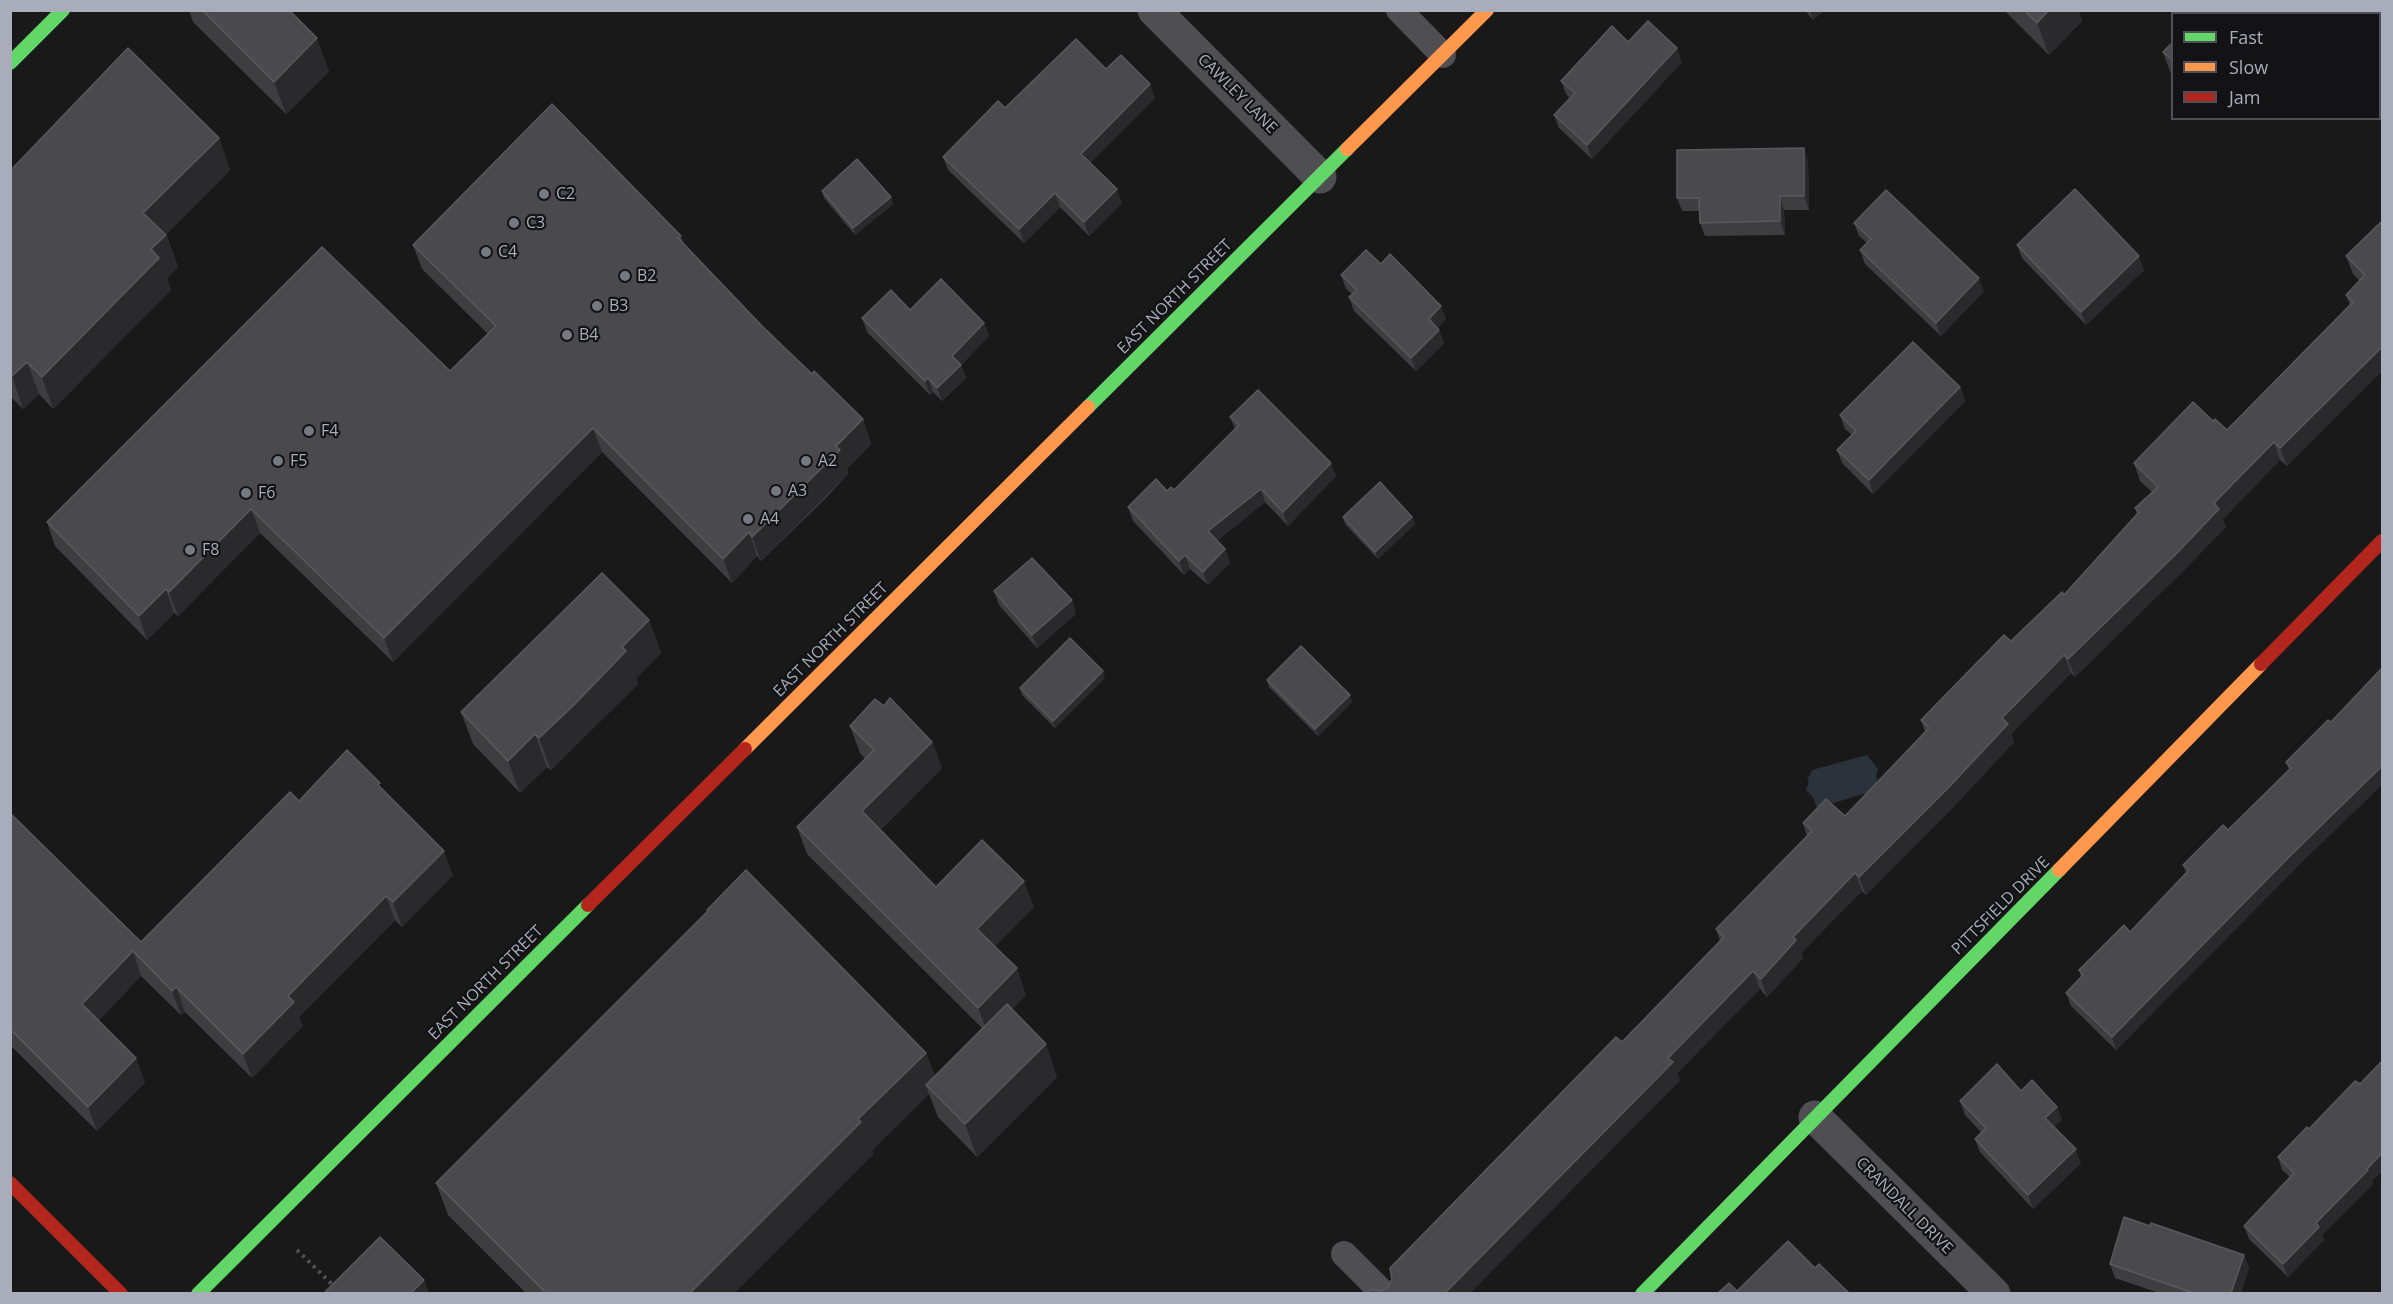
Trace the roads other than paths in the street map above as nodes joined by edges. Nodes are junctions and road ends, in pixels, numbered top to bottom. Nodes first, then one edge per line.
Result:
1 (63, 10) edge
2 (1154, 10) edge
3 (1399, 10) edge
4 (1487, 10) edge
5 (1443, 55) junction
6 (10, 63) edge
7 (1320, 177) junction
8 (2382, 541) edge
9 (1815, 1117) junction
10 (10, 1183) edge
11 (1344, 1254) dead end
12 (121, 1293) edge
13 (198, 1293) edge
14 (1384, 1293) edge
15 (1642, 1293) edge
16 (1994, 1293) edge

1 - 6 street
2 - 7 street, CAWLEY LANE
3 - 5 lane
4 - 5 street, EAST NORTH STREET
5 - 7 street, EAST NORTH STREET
7 - 13 street, EAST NORTH STREET
8 - 9 street, PITTSFIELD DRIVE
9 - 15 street, PITTSFIELD DRIVE
9 - 16 street, CRANDALL DRIVE
10 - 12 street
11 - 14 lane

